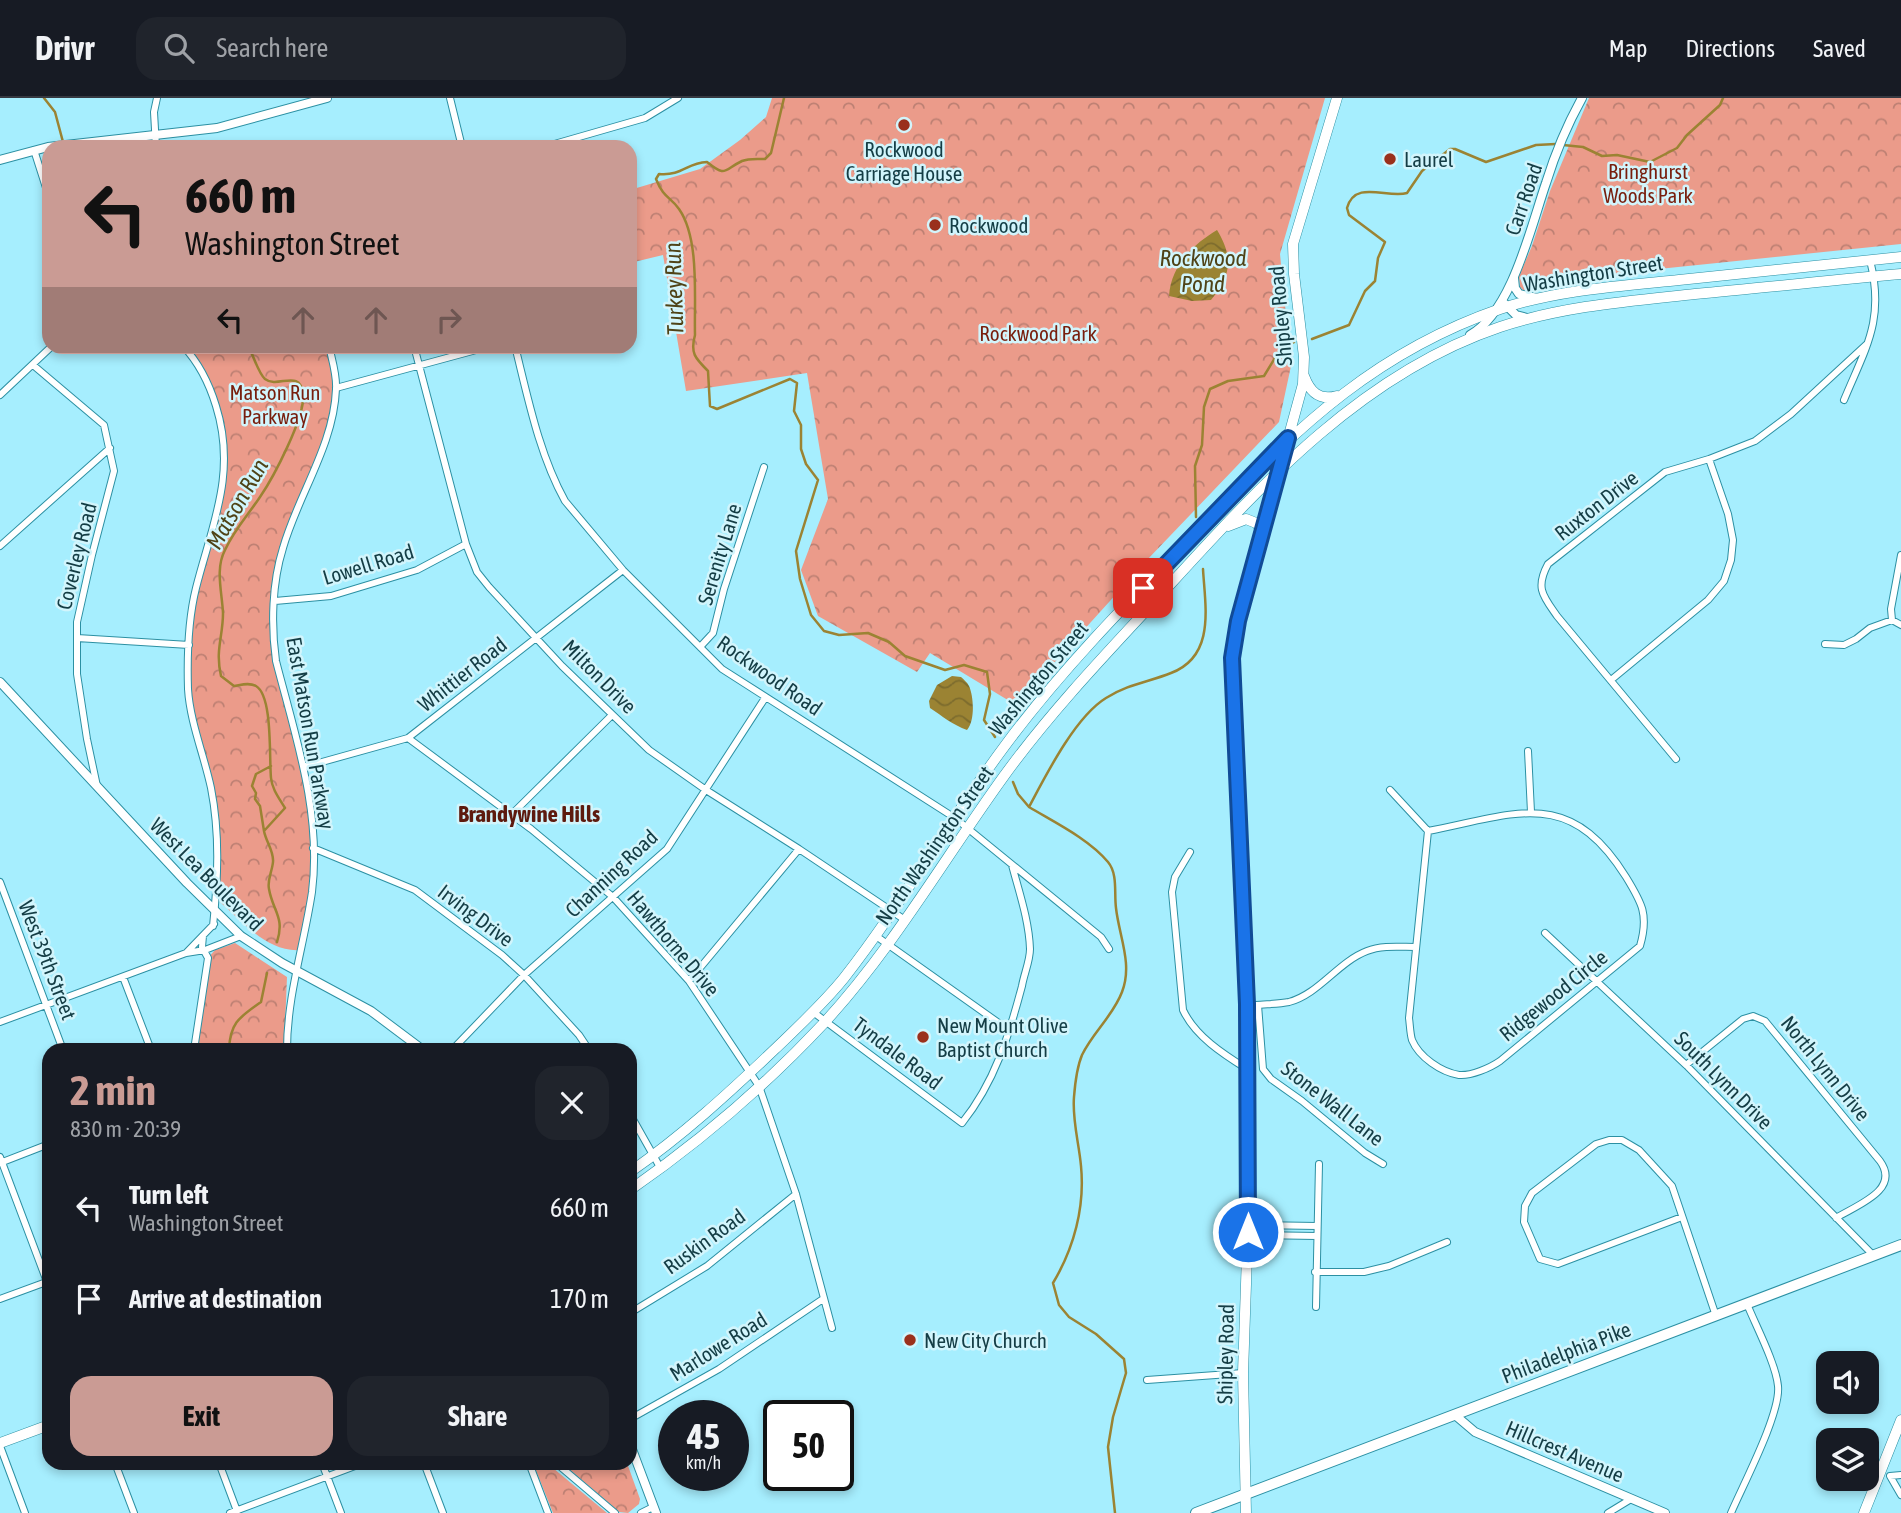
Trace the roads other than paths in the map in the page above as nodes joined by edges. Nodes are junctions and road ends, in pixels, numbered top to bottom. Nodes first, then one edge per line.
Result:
1 (157, 98) edge
2 (327, 98) edge
3 (450, 98) edge
4 (678, 98) edge
5 (1337, 98) edge
6 (1582, 98) edge
7 (155, 135) junction
8 (107, 140) edge
9 (155, 140) edge
10 (460, 140) edge
11 (568, 140) edge
12 (42, 149) edge
13 (34, 150) junction
14 (0, 160) edge
15 (42, 175) edge
16 (1901, 257) edge
17 (1870, 261) junction
18 (1901, 274) edge
19 (1513, 275) junction
20 (1874, 276) junction
21 (1539, 298) junction
22 (1502, 305) junction
23 (1534, 318) junction
24 (1867, 344) junction
25 (1438, 352) junction
26 (44, 354) edge
27 (189, 354) edge
28 (330, 354) edge
29 (416, 354) edge
30 (463, 354) edge
31 (517, 354) edge
32 (33, 365) junction
33 (420, 366) junction
34 (1304, 376) junction
35 (336, 388) junction
36 (1340, 394) junction
37 (0, 395) edge
38 (1844, 400) dead end
39 (1288, 438) junction
40 (110, 448) junction
41 (1709, 459) junction
42 (764, 467) dead end
43 (1279, 470) junction
44 (1264, 531) junction
45 (1217, 534) junction
46 (466, 544) junction
47 (0, 546) edge
48 (1901, 555) edge
49 (623, 570) junction
50 (275, 601) junction
51 (1892, 620) junction
52 (1901, 625) edge
53 (537, 637) junction
54 (77, 638) junction
55 (1825, 643) dead end
56 (189, 645) junction
57 (700, 648) junction
58 (1611, 680) junction
59 (0, 682) edge
60 (765, 698) junction
61 (612, 715) junction
62 (408, 738) junction
63 (1528, 751) dead end
64 (1676, 759) dead end
65 (304, 767) junction
66 (97, 788) junction
67 (706, 790) junction
68 (1390, 790) dead end
69 (1531, 812) junction
70 (511, 814) junction
71 (955, 818) junction
72 (967, 828) junction
73 (1428, 831) junction
74 (313, 848) junction
75 (799, 849) junction
76 (1190, 852) dead end
77 (1011, 863) junction
78 (0, 882) edge
79 (612, 897) junction
80 (892, 912) junction
81 (216, 914) junction
82 (905, 920) junction
83 (1545, 933) dead end
84 (203, 936) junction
85 (241, 936) junction
86 (876, 936) junction
87 (888, 945) junction
88 (1415, 947) junction
89 (1109, 949) dead end
90 (205, 950) junction
91 (186, 953) junction
92 (297, 971) junction
93 (524, 975) junction
94 (123, 976) junction
95 (1596, 980) junction
96 (690, 981) junction
97 (46, 1004) junction
98 (1253, 1005) junction
99 (813, 1012) junction
100 (826, 1021) junction
101 (0, 1022) edge
102 (1010, 1031) junction
103 (60, 1043) edge
104 (148, 1043) edge
105 (195, 1043) edge
106 (287, 1043) edge
107 (414, 1043) edge
108 (459, 1043) edge
109 (584, 1043) edge
110 (1686, 1065) junction
111 (1248, 1070) junction
112 (750, 1073) junction
113 (759, 1086) junction
114 (637, 1127) edge
115 (42, 1146) edge
116 (653, 1156) junction
117 (1, 1160) edge
118 (1319, 1164) dead end
119 (1383, 1164) dead end
120 (637, 1167) edge
121 (661, 1169) junction
122 (637, 1185) edge
123 (796, 1194) junction
124 (1682, 1217) junction
125 (1836, 1218) junction
126 (1317, 1226) junction
127 (1248, 1230) junction
128 (1317, 1236) junction
129 (1447, 1242) dead end
130 (1901, 1245) edge
131 (1874, 1256) junction
132 (42, 1267) edge
133 (1315, 1272) junction
134 (42, 1285) edge
135 (0, 1299) edge
136 (823, 1299) junction
137 (1747, 1304) junction
138 (1315, 1307) dead end
139 (637, 1309) edge
140 (1716, 1316) junction
141 (832, 1328) dead end
142 (1243, 1373) junction
143 (1147, 1380) dead end
144 (637, 1415) edge
145 (1455, 1415) junction
146 (1901, 1420) edge
147 (42, 1428) edge
148 (0, 1445) edge
149 (637, 1463) edge
150 (118, 1470) edge
151 (221, 1470) edge
152 (325, 1470) edge
153 (344, 1470) edge
154 (427, 1470) edge
155 (532, 1470) edge
156 (564, 1470) edge
157 (1885, 1474) junction
158 (1901, 1475) edge
159 (327, 1476) junction
160 (1245, 1494) junction
161 (1901, 1495) edge
162 (1631, 1499) junction
163 (655, 1511) edge
164 (235, 1512) edge
165 (25, 1513) edge
166 (134, 1513) edge
167 (341, 1513) edge
168 (443, 1513) edge
169 (548, 1513) edge
170 (615, 1513) edge
171 (641, 1513) edge
172 (1196, 1513) edge
173 (1246, 1513) edge
174 (1608, 1513) edge
175 (1665, 1513) edge
176 (1731, 1513) edge
177 (1864, 1513) edge

1 - 7 street
2 - 7 street
3 - 10 street
4 - 11 street
5 - 34 main road, Shipley Road
6 - 19 street, Carr Road
7 - 8 street
7 - 9 street
12 - 13 street
13 - 14 street
13 - 15 street
16 - 17 main road, Washington Street
17 - 20 street
17 - 21 main road, Washington Street
18 - 20 main road, Washington Street
19 - 21 street
19 - 22 street, Carr Road
20 - 23 main road, Washington Street
20 - 24 street
21 - 22 main road, Washington Street
22 - 23 street
22 - 25 street, Carr Road
22 - 36 main road, Washington Street
23 - 25 main road, Washington Street
24 - 38 street
24 - 41 street, Ruxton Drive
25 - 43 main road, Washington Street
26 - 32 street
27 - 56 street
28 - 35 street, East Matson Run Parkway
29 - 33 street, Milton Drive
30 - 33 street
31 - 49 street, Rockwood Road
32 - 37 street
32 - 40 street, Coverley Road
33 - 35 street
33 - 46 street, Milton Drive
34 - 36 main road
34 - 39 main road, Shipley Road
35 - 50 street, East Matson Run Parkway
36 - 39 main road, Washington Street
39 - 43 main road, Shipley Road
39 - 71 main road, Washington Street
40 - 47 street
40 - 54 street, Coverley Road
41 - 58 street
41 - 58 street, Ruxton Drive
42 - 57 street, Serenity Lane
43 - 44 main road, Shipley Road
43 - 45 main road, North Washington Street
44 - 45 main road
44 - 98 main road, Shipley Road
45 - 72 main road, North Washington Street
46 - 50 street, Lowell Road
46 - 53 street, Milton Drive
48 - 51 street
49 - 53 street, Whittier Road
49 - 57 street, Rockwood Road
50 - 65 street, East Matson Run Parkway
51 - 52 street
51 - 55 street
53 - 61 street, Milton Drive
53 - 62 street, Whittier Road
54 - 56 street
54 - 66 street, Coverley Road
56 - 81 street
57 - 60 street, Rockwood Road
58 - 64 street, Ruxton Drive
59 - 66 street, West Lea Boulevard
60 - 67 street, Channing Road
60 - 71 street, Rockwood Road
61 - 67 street, Milton Drive
61 - 70 street
62 - 65 street, Whittier Road
62 - 70 street, Hawthorne Drive
63 - 69 street
65 - 74 street, East Matson Run Parkway
66 - 81 street, West Lea Boulevard
67 - 75 street, Milton Drive
67 - 79 street, Channing Road
68 - 73 street
69 - 73 street, Ridgewood Circle
69 - 95 street, Ridgewood Circle
70 - 79 street, Hawthorne Drive
71 - 72 street, Rockwood Road
71 - 80 main road, North Washington Street
72 - 77 street, Rockwood Road
72 - 82 main road, North Washington Street
73 - 88 street, Ridgewood Circle
74 - 92 street, East Matson Run Parkway
74 - 93 street, Irving Drive
75 - 80 street, Milton Drive
75 - 96 street
76 - 111 street
77 - 89 street, Rockwood Road
77 - 102 street
78 - 97 street, West 39th Street
79 - 93 street, Channing Road
79 - 96 street, Hawthorne Drive
80 - 82 street, Milton Drive
80 - 86 main road, North Washington Street
81 - 84 street
81 - 85 street, West Lea Boulevard
82 - 87 main road, North Washington Street
83 - 95 street, South Lynn Drive
84 - 90 street
84 - 91 street
85 - 90 street
85 - 92 street, West Lea Boulevard
86 - 87 street
86 - 99 main road, North Washington Street
87 - 100 main road, North Washington Street
87 - 102 street
88 - 95 street, Ridgewood Circle
88 - 98 street
90 - 91 street
90 - 105 street
91 - 94 street
92 - 106 street, East Matson Run Parkway
92 - 107 street, West Lea Boulevard
93 - 108 street, Channing Road
93 - 109 street, Irving Drive
94 - 97 street
94 - 104 street
95 - 110 street, South Lynn Drive
96 - 112 street, Hawthorne Drive
97 - 101 street
97 - 103 street, West 39th Street
98 - 111 main road, Shipley Road
98 - 119 street, Stone Wall Lane
99 - 100 street, Tyndale Road
99 - 112 main road, North Washington Street
100 - 102 street, Tyndale Road
100 - 113 main road, North Washington Street
110 - 125 street, South Lynn Drive
110 - 125 street, North Lynn Drive
111 - 127 main road, Shipley Road
112 - 113 street, Hawthorne Drive
112 - 116 main road, North Washington Street
113 - 121 main road, North Washington Street
113 - 123 street, Hawthorne Drive
114 - 116 street
115 - 117 street
116 - 120 main road, North Washington Street
116 - 121 street
117 - 132 street
118 - 126 street
121 - 122 main road, North Washington Street
123 - 136 street, Hawthorne Drive
123 - 139 street, Ruskin Road
124 - 124 street
124 - 140 street
125 - 131 street, South Lynn Drive
126 - 127 street
126 - 128 street
127 - 128 street
127 - 142 main road, Shipley Road
128 - 133 street
129 - 133 street
130 - 131 main road, Philadelphia Pike
131 - 137 main road, Philadelphia Pike
133 - 138 street
134 - 135 street
136 - 141 street, Hawthorne Drive
136 - 144 street, Marlowe Road
137 - 140 main road, Philadelphia Pike
137 - 176 street
140 - 145 main road, Philadelphia Pike
142 - 143 street
142 - 160 main road, Shipley Road
145 - 160 main road, Philadelphia Pike
145 - 162 street, Hillcrest Avenue
146 - 157 main road
147 - 148 main road
148 - 165 street
149 - 163 street
150 - 166 street
151 - 164 street
152 - 159 street
153 - 159 street
154 - 168 street
155 - 169 street
156 - 170 street
157 - 158 street
157 - 161 street
157 - 177 main road
159 - 164 street
159 - 167 street
160 - 172 main road, Philadelphia Pike
160 - 173 main road, Shipley Road
162 - 174 street
162 - 175 street, Hillcrest Avenue
163 - 171 street

